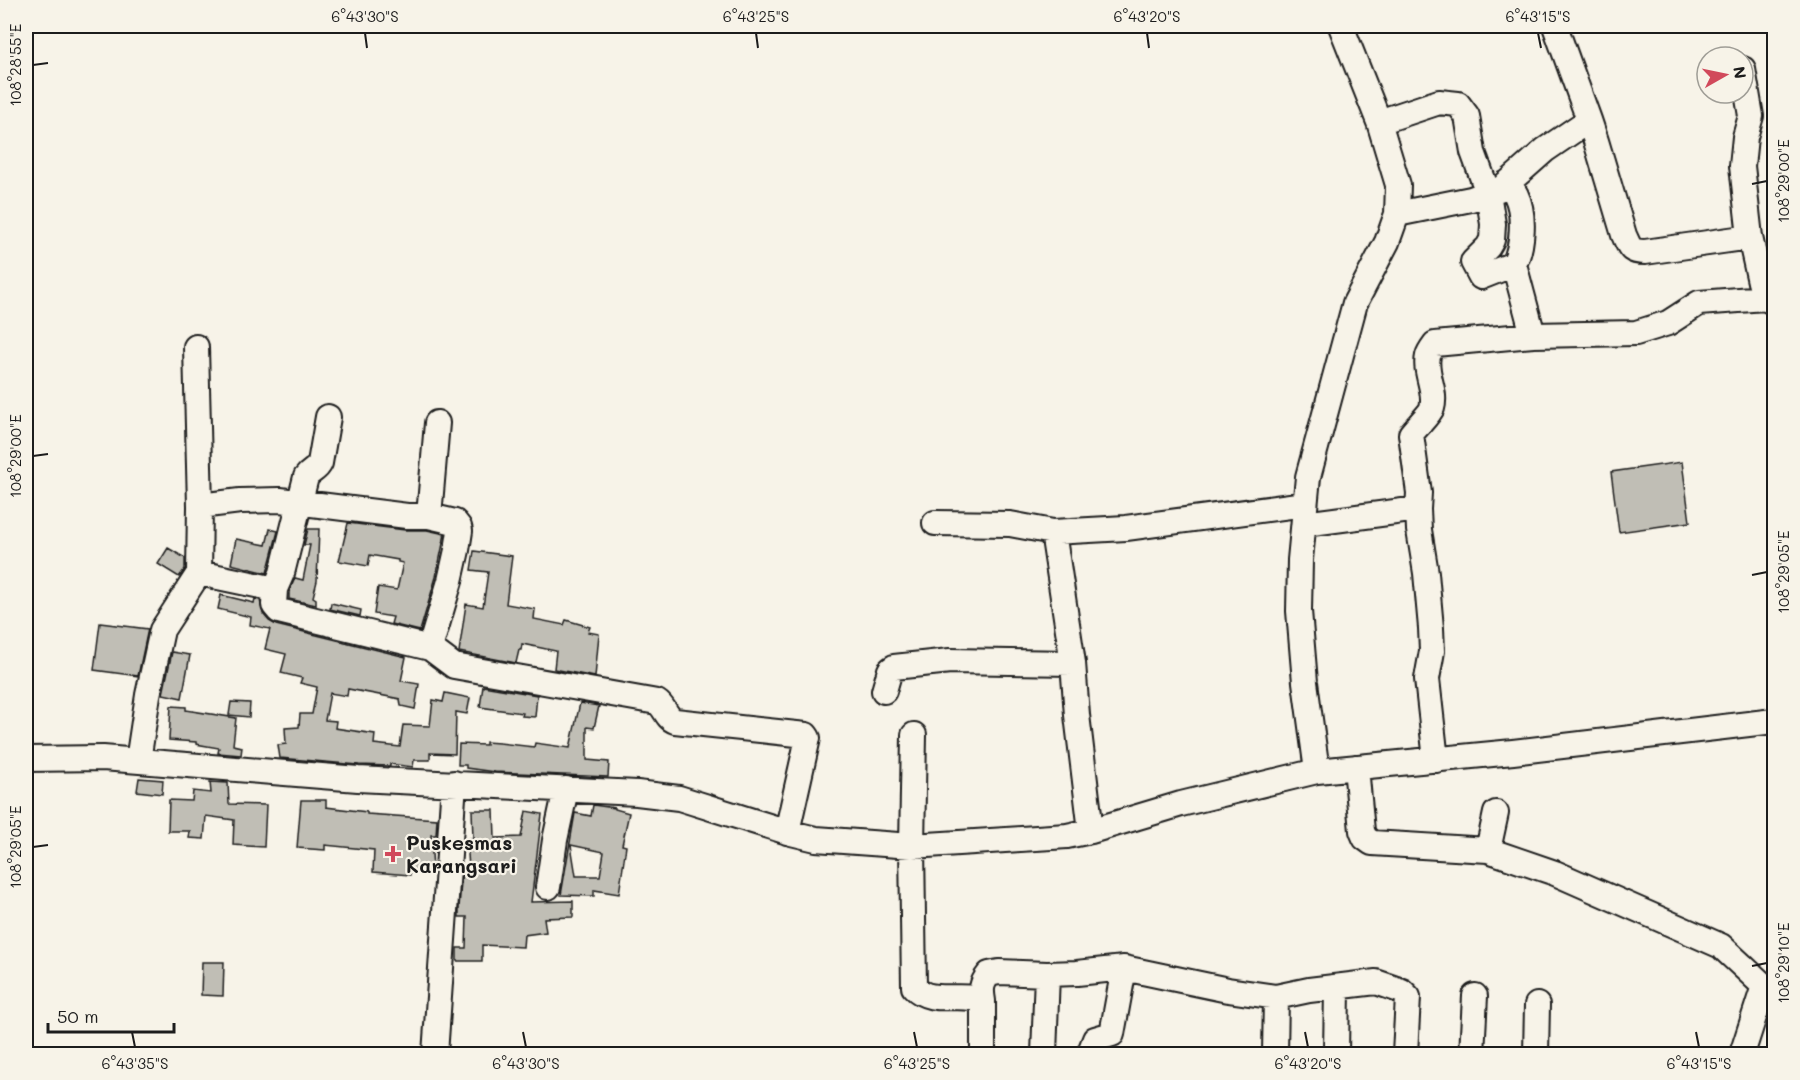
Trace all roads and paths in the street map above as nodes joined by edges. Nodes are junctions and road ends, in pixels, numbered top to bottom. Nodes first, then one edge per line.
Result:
1 (1341, 26) edge
2 (1555, 26) edge
3 (1749, 105) edge
4 (1589, 120) junction
5 (1379, 122) junction
6 (1498, 188) junction
7 (1398, 214) junction
8 (1750, 237) junction
9 (1514, 264) junction
10 (1770, 301) edge
11 (1533, 335) junction
12 (196, 347) dead end
13 (328, 417) dead end
14 (437, 423) dead end
15 (300, 501) junction
16 (200, 506) junction
17 (1418, 510) junction
18 (1305, 514) junction
19 (429, 516) junction
20 (935, 524) dead end
21 (1053, 532) junction
22 (199, 573) junction
23 (275, 589) junction
24 (430, 648) junction
25 (1073, 663) junction
26 (884, 691) dead end
27 (1774, 721) edge
28 (914, 735) dead end
29 (26, 759) edge
30 (1436, 760) junction
31 (138, 761) junction
32 (1356, 767) junction
33 (1317, 771) junction
34 (454, 783) junction
35 (566, 789) junction
36 (1496, 813) dead end
37 (1091, 831) junction
38 (787, 832) junction
39 (912, 846) junction
40 (1488, 850) junction
41 (548, 886) dead end
42 (1124, 969) junction
43 (1047, 974) junction
44 (1337, 988) junction
45 (1769, 990) edge
46 (1475, 996) dead end
47 (1276, 997) junction
48 (983, 1002) junction
49 (1537, 1005) dead end
50 (1090, 1052) dead end
51 (435, 1054) edge
52 (982, 1054) edge
53 (1044, 1054) edge
54 (1275, 1054) edge
55 (1336, 1054) edge
56 (1405, 1054) edge
57 (1472, 1054) edge
58 (1536, 1054) edge
59 (1742, 1054) edge

1 - 5 street
2 - 4 street
3 - 8 street
4 - 6 street
4 - 8 street
5 - 6 street
5 - 7 street
6 - 7 street
6 - 9 street
6 - 9 street
7 - 18 street
8 - 10 street
9 - 11 street
10 - 11 street
11 - 17 street
12 - 16 street
13 - 15 street
14 - 19 street
15 - 16 street
15 - 19 street
15 - 23 street
16 - 22 street
17 - 18 street
17 - 30 street
18 - 21 street
18 - 33 street
19 - 24 street
20 - 21 street
21 - 25 street
22 - 23 street
22 - 31 street
23 - 24 street
24 - 38 street
25 - 26 street
25 - 37 street
27 - 30 street
28 - 39 street
29 - 31 street
30 - 32 street
31 - 34 street
32 - 33 street
32 - 40 street
33 - 37 street
34 - 35 street
34 - 51 street
35 - 38 street
35 - 41 street
36 - 40 street
37 - 39 street
38 - 39 street
39 - 48 street
40 - 45 street
42 - 43 street
42 - 47 street
42 - 50 street
43 - 48 street
43 - 53 street
44 - 47 street
44 - 55 street
44 - 56 street
45 - 59 street
46 - 57 street
47 - 54 street
48 - 52 street
49 - 58 street

